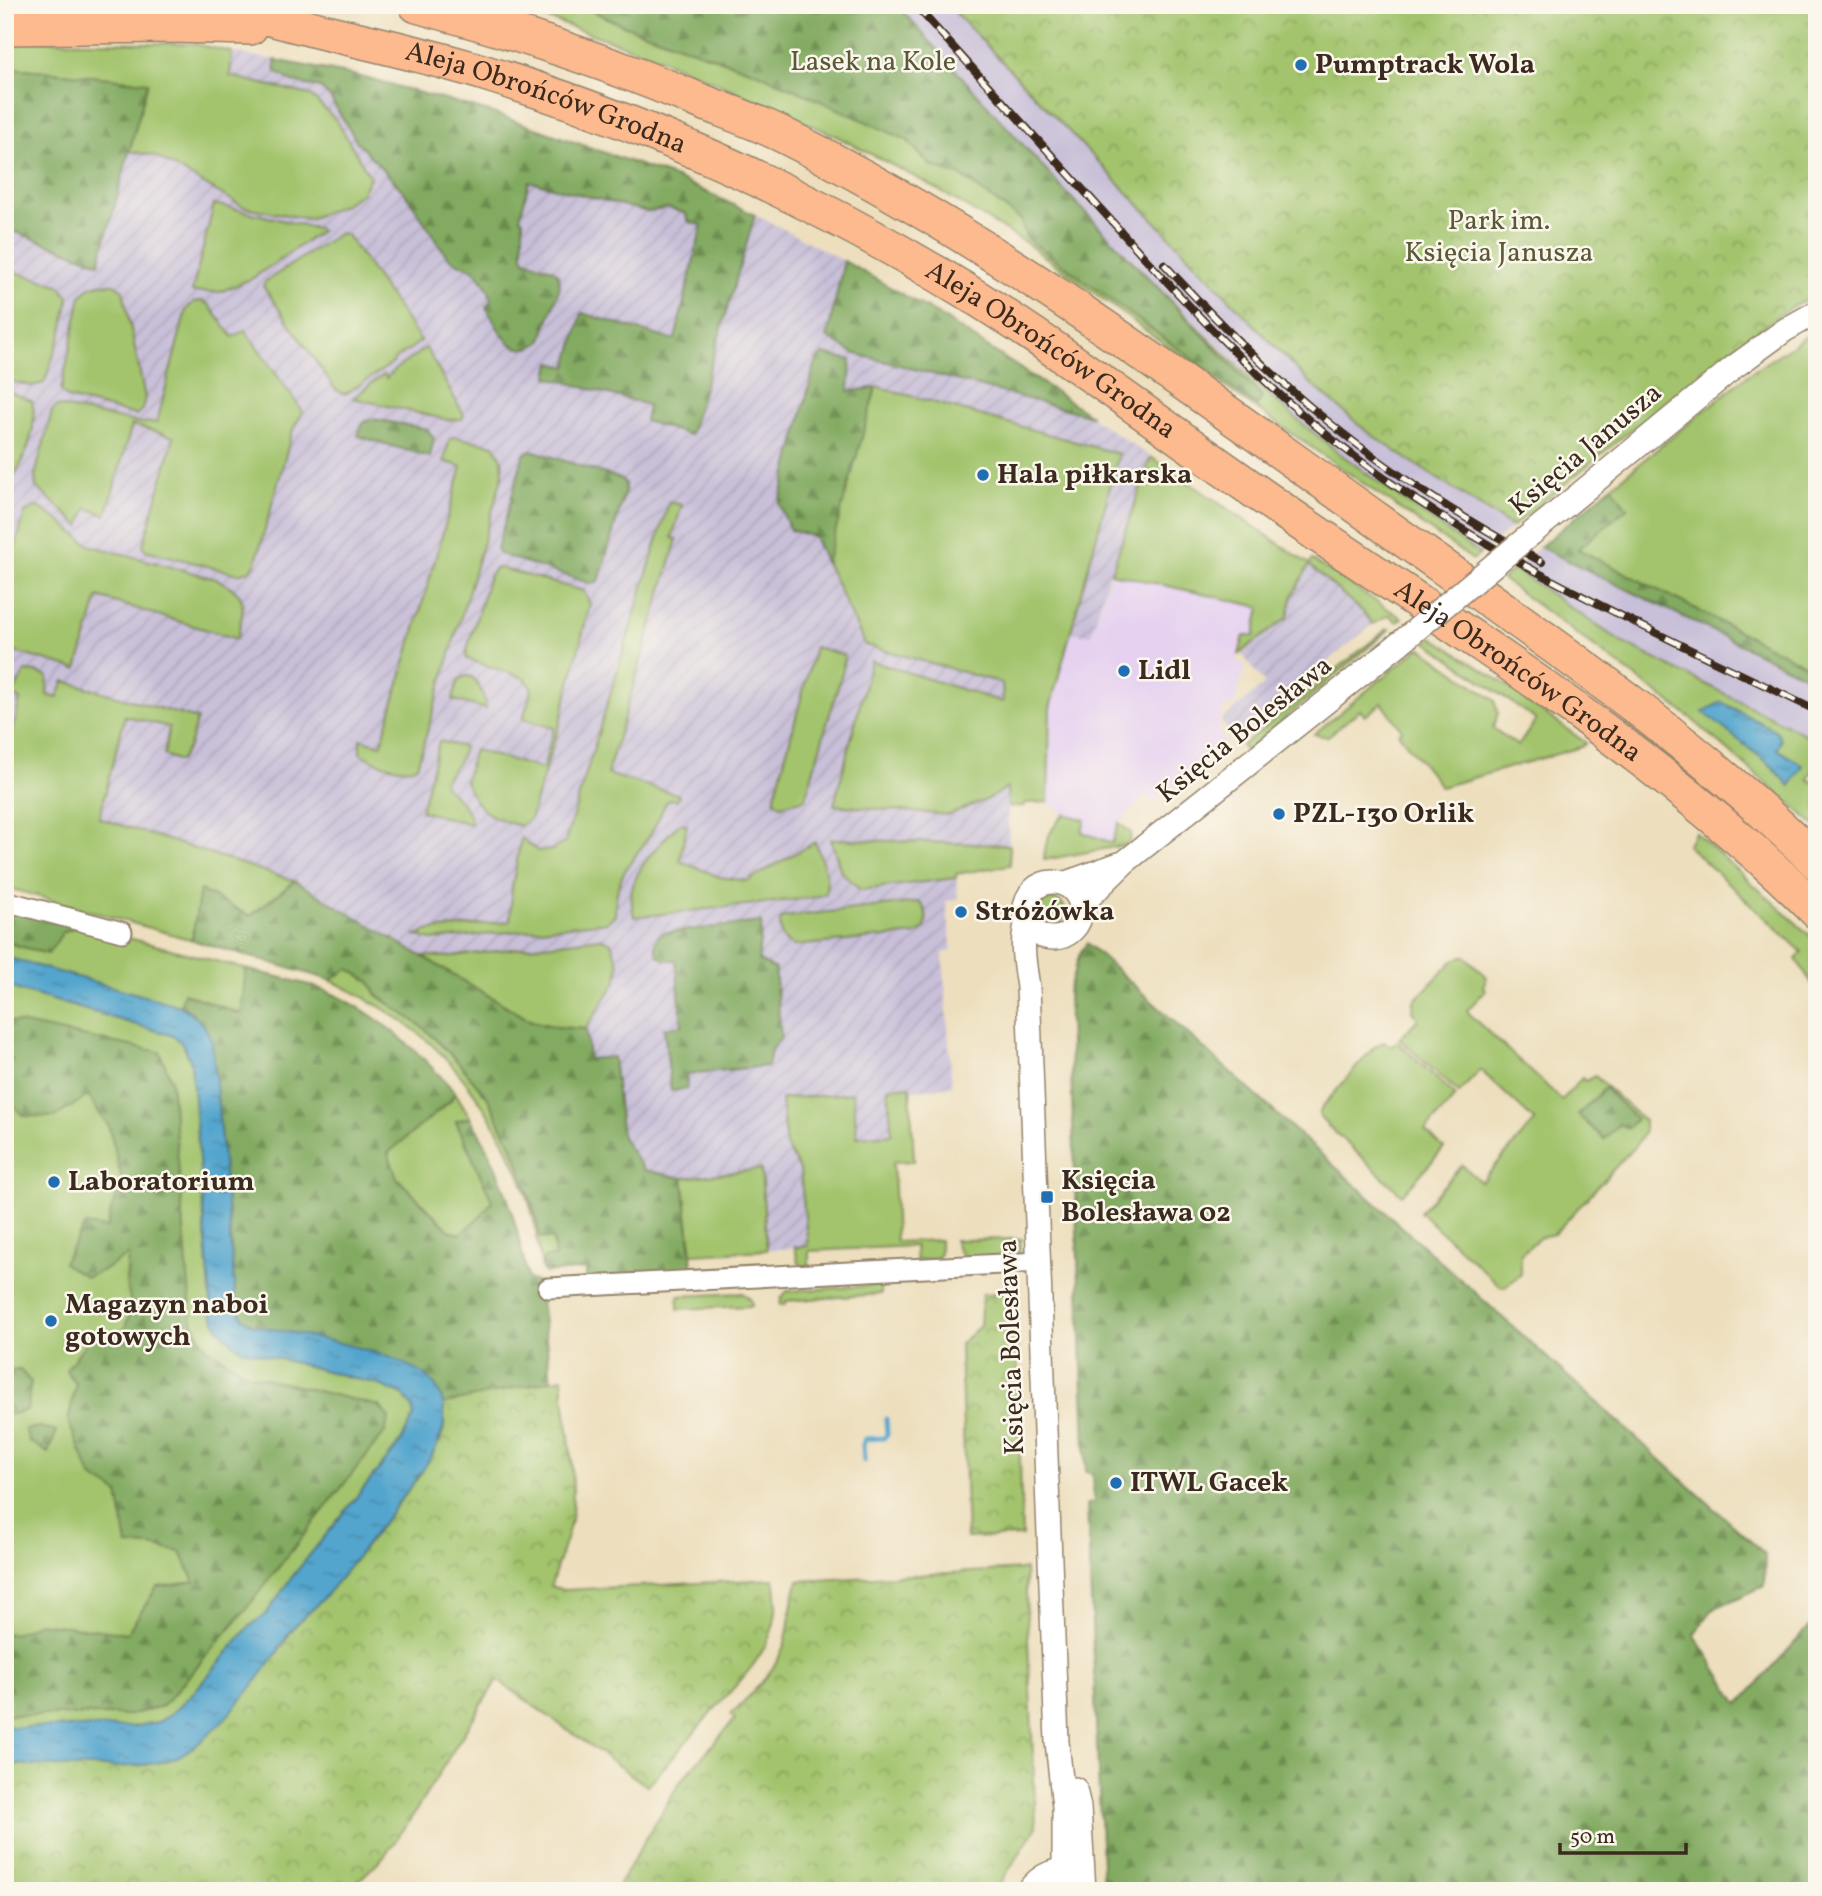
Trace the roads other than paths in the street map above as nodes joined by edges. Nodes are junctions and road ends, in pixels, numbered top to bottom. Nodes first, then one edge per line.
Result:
1 (216, 5) edge
2 (417, 5) edge
3 (5, 11) edge
4 (169, 25) junction
5 (5, 27) edge
6 (322, 31) junction
7 (1817, 312) edge
8 (1400, 643) joint
9 (1125, 862) junction
10 (1817, 862) edge
11 (1063, 884) junction
12 (5, 901) edge
13 (1081, 905) junction
14 (1817, 911) edge
15 (1027, 922) junction
16 (122, 932) dead end
17 (1049, 939) junction
18 (1028, 987) junction
19 (1039, 1262) junction
20 (548, 1288) dead end
21 (1071, 1876) edge
22 (1028, 1891) edge
23 (1084, 1891) edge

1 - 6 highway, Aleja Obrońców Grodna
2 - 10 highway, Aleja Obrońców Grodna
3 - 4 highway
4 - 5 highway
4 - 6 highway
6 - 14 highway, Aleja Obrońców Grodna
7 - 8 street, Księcia Janusza, bridge
8 - 9 street, Księcia Bolesława
9 - 11 street, Księcia Bolesława
9 - 13 street, Księcia Bolesława
11 - 13 street
11 - 15 street
12 - 16 street
13 - 17 street
15 - 17 street
15 - 18 street, Księcia Bolesława
17 - 18 street, Księcia Bolesława
18 - 19 street, Księcia Bolesława
19 - 20 street
19 - 21 street, Księcia Bolesława
21 - 22 street
21 - 23 street, Księcia Bolesława

